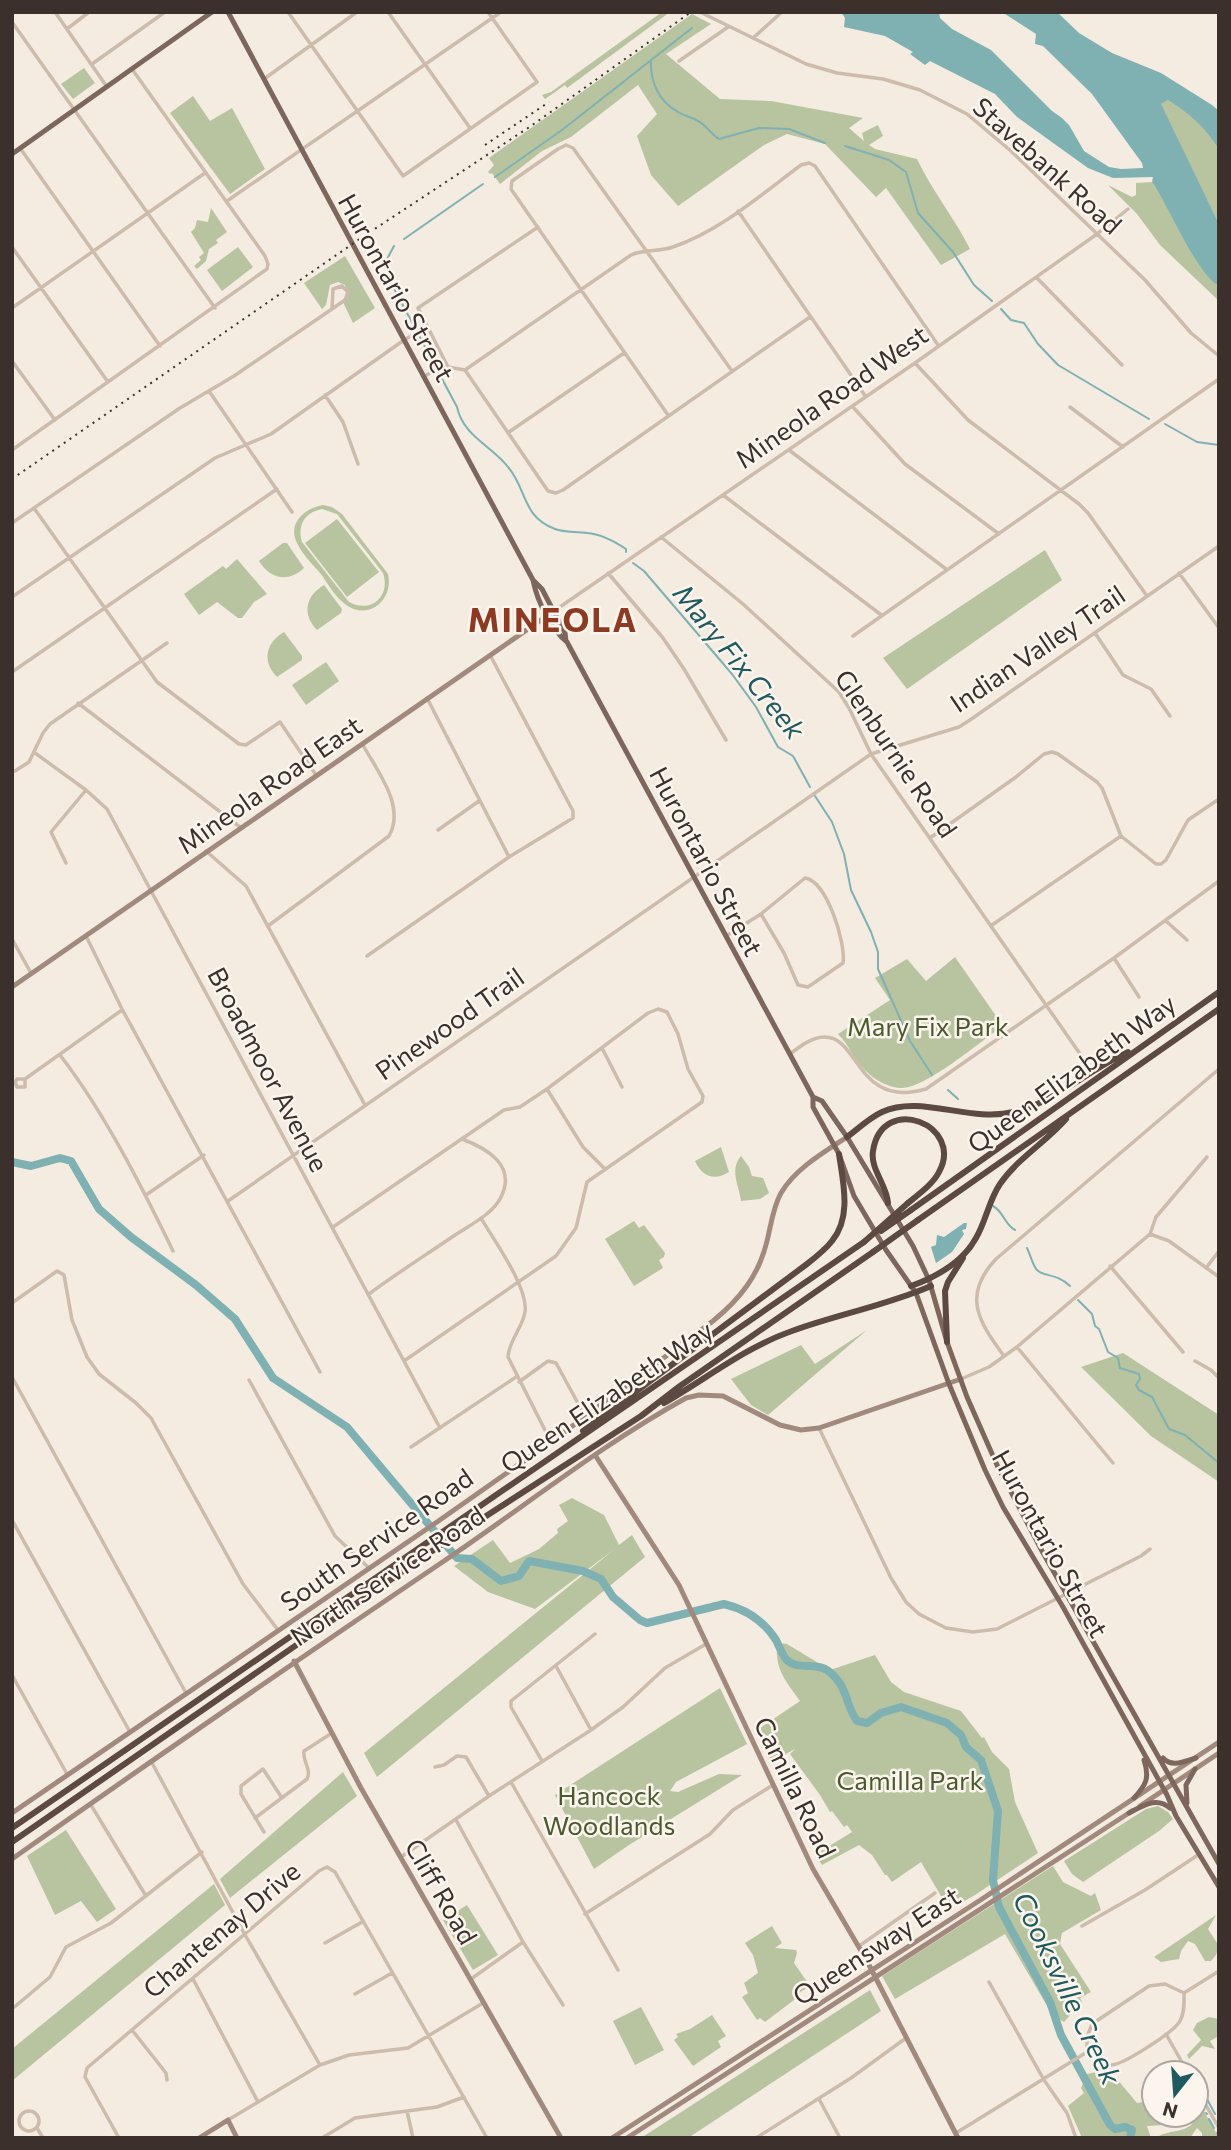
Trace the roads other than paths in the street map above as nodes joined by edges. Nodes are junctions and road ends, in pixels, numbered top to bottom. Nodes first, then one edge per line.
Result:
1 (55, 12) edge
2 (89, 12) edge
3 (165, 12) edge
4 (212, 12) edge
5 (228, 12) edge
6 (288, 12) edge
7 (357, 12) edge
8 (388, 12) edge
9 (488, 12) edge
10 (501, 12) edge
11 (700, 12) edge
12 (782, 12) edge
13 (492, 19) junction
14 (12, 22) edge
15 (728, 27) junction
16 (66, 29) junction
17 (753, 38) junction
18 (310, 44) junction
19 (680, 61) dead end
20 (92, 64) junction
21 (425, 65) junction
22 (132, 69) junction
23 (264, 79) junction
24 (107, 87) junction
25 (74, 110) junction
26 (358, 112) junction
27 (470, 128) junction
28 (20, 148) junction
29 (303, 150) junction
30 (12, 154) edge
31 (205, 173) junction
32 (227, 201) junction
33 (1128, 209) dead end
34 (738, 211) junction
35 (148, 213) junction
36 (538, 227) junction
37 (1097, 234) junction
38 (12, 247) edge
39 (94, 250) junction
40 (647, 252) junction
41 (1036, 277) junction
42 (41, 287) junction
43 (581, 290) junction
44 (12, 308) edge
45 (215, 308) junction
46 (332, 309) junction
47 (810, 317) junction
48 (427, 327) junction
49 (404, 340) junction
50 (939, 345) junction
51 (160, 346) junction
52 (624, 353) junction
53 (1219, 356) edge
54 (12, 361) edge
55 (915, 363) junction
56 (447, 364) junction
57 (1122, 365) dead end
58 (465, 370) junction
59 (732, 371) junction
60 (424, 376) junction
61 (1219, 379) edge
62 (108, 382) junction
63 (209, 391) junction
64 (325, 395) junction
65 (866, 397) junction
66 (852, 406) junction
67 (1070, 407) dead end
68 (668, 415) junction
69 (55, 420) junction
70 (509, 432) junction
71 (246, 444) junction
72 (1123, 447) junction
73 (12, 450) edge
74 (789, 450) junction
75 (358, 464) dead end
76 (277, 489) junction
77 (1061, 491) junction
78 (723, 495) junction
79 (34, 508) junction
80 (292, 512) dead end
81 (12, 523) edge
82 (999, 534) junction
83 (661, 537) junction
84 (1219, 546) edge
85 (70, 558) junction
86 (947, 570) junction
87 (608, 573) junction
88 (1180, 573) junction
89 (533, 580) junction
90 (1147, 596) junction
91 (12, 597) edge
92 (104, 608) junction
93 (554, 611) junction
94 (548, 615) junction
95 (881, 615) junction
96 (1219, 628) edge
97 (1095, 633) junction
98 (853, 636) dead end
99 (567, 642) junction
100 (167, 643) dead end
101 (490, 655) junction
102 (140, 662) junction
103 (12, 672) edge
104 (426, 698) junction
105 (78, 703) junction
106 (1170, 716) dead end
107 (726, 740) dead end
108 (362, 743) junction
109 (35, 753) junction
110 (871, 754) junction
111 (15, 771) dead end
112 (316, 775) junction
113 (86, 790) junction
114 (1219, 799) edge
115 (480, 800) junction
116 (240, 827) junction
117 (438, 830) dead end
118 (1121, 836) junction
119 (930, 838) junction
120 (206, 851) junction
121 (509, 856) junction
122 (66, 863) dead end
123 (693, 877) junction
124 (1219, 881) edge
125 (151, 889) junction
126 (761, 914) junction
127 (1166, 921) junction
128 (992, 925) junction
129 (268, 926) junction
130 (86, 936) junction
131 (726, 937) junction
132 (12, 939) edge
133 (1187, 940) dead end
134 (367, 956) dead end
135 (1114, 958) junction
136 (31, 973) junction
137 (12, 987) edge
138 (1219, 992) edge
139 (1139, 997) dead end
140 (1046, 1004) junction
141 (122, 1009) junction
142 (1219, 1009) edge
143 (1139, 1047) junction
144 (602, 1048) junction
145 (790, 1054) junction
146 (60, 1055) junction
147 (1086, 1061) dead end
148 (1219, 1069) edge
149 (24, 1079) dead end
150 (622, 1087) dead end
151 (548, 1089) junction
152 (813, 1097) junction
153 (365, 1105) junction
154 (1072, 1112) junction
155 (847, 1137) junction
156 (461, 1138) junction
157 (835, 1145) junction
158 (839, 1154) junction
159 (204, 1155) junction
160 (293, 1156) junction
161 (1207, 1157) dead end
162 (605, 1169) junction
163 (146, 1195) junction
164 (228, 1201) junction
165 (888, 1203) junction
166 (909, 1206) junction
167 (481, 1218) junction
168 (333, 1227) junction
169 (1150, 1234) junction
170 (967, 1250) junction
171 (173, 1251) dead end
172 (1219, 1251) edge
173 (1110, 1266) junction
174 (1206, 1268) junction
175 (1219, 1277) edge
176 (930, 1283) junction
177 (518, 1284) junction
178 (911, 1286) junction
179 (916, 1293) junction
180 (369, 1294) junction
181 (12, 1303) edge
182 (947, 1342) junction
183 (1017, 1347) junction
184 (1183, 1352) dead end
185 (1004, 1356) junction
186 (404, 1361) junction
187 (1195, 1361) dead end
188 (320, 1372) dead end
189 (12, 1377) edge
190 (1219, 1378) edge
191 (518, 1379) junction
192 (961, 1379) junction
193 (248, 1380) dead end
194 (950, 1384) junction
195 (585, 1416) junction
196 (641, 1416) junction
197 (440, 1428) junction
198 (819, 1428) junction
199 (551, 1442) junction
200 (569, 1444) junction
201 (411, 1447) dead end
202 (595, 1455) junction
203 (1113, 1462) dead end
204 (12, 1520) edge
205 (1150, 1549) dead end
206 (369, 1569) junction
207 (1067, 1594) junction
208 (1058, 1598) junction
209 (278, 1630) junction
210 (595, 1634) dead end
211 (706, 1644) junction
212 (294, 1661) junction
213 (556, 1666) junction
214 (12, 1675) edge
215 (186, 1693) junction
216 (591, 1730) junction
217 (130, 1732) junction
218 (332, 1733) junction
219 (1219, 1742) edge
220 (1142, 1751) junction
221 (1157, 1752) junction
222 (1219, 1753) edge
223 (1196, 1758) junction
224 (151, 1760) junction
225 (542, 1761) junction
226 (435, 1767) dead end
227 (1195, 1769) junction
228 (67, 1775) junction
229 (1170, 1776) junction
230 (511, 1782) junction
231 (1160, 1782) junction
232 (1174, 1783) junction
233 (773, 1785) junction
234 (1164, 1790) junction
235 (489, 1796) junction
236 (282, 1798) junction
237 (1134, 1798) junction
238 (90, 1804) junction
239 (1187, 1807) junction
240 (12, 1812) edge
241 (1129, 1813) junction
242 (1176, 1816) junction
243 (255, 1818) junction
244 (456, 1819) junction
245 (12, 1828) edge
246 (264, 1832) dead end
247 (12, 1842) edge
248 (202, 1852) junction
249 (1200, 1854) junction
250 (401, 1857) junction
251 (12, 1859) edge
252 (1219, 1864) edge
253 (1219, 1887) edge
254 (936, 1893) dead end
255 (146, 1896) junction
256 (585, 1914) junction
257 (362, 1922) junction
258 (1082, 1926) dead end
259 (244, 1933) junction
260 (523, 1942) junction
261 (325, 1943) dead end
262 (859, 1946) junction
263 (618, 1970) dead end
264 (872, 1970) junction
265 (1219, 1971) edge
266 (392, 1973) junction
267 (876, 1978) junction
268 (193, 1979) junction
269 (471, 1979) junction
270 (989, 1982) dead end
271 (1184, 1993) junction
272 (355, 1994) dead end
273 (484, 2002) junction
274 (563, 2005) dead end
275 (12, 2009) edge
276 (132, 2030) junction
277 (1166, 2034) junction
278 (908, 2037) junction
279 (428, 2038) junction
280 (1085, 2054) junction
281 (1180, 2059) edge
282 (320, 2065) junction
283 (167, 2080) dead end
284 (1044, 2080) junction
285 (464, 2097) junction
286 (818, 2099) junction
287 (258, 2102) junction
288 (407, 2111) junction
289 (1210, 2112) edge
290 (228, 2120) junction
291 (37, 2128) junction
292 (1219, 2128) edge
293 (957, 2136) edge
294 (43, 2138) edge
295 (118, 2138) edge
296 (200, 2138) edge
297 (237, 2138) edge
298 (322, 2138) edge
299 (413, 2138) edge
300 (487, 2138) edge
301 (561, 2138) edge
302 (612, 2138) edge
303 (627, 2138) edge
304 (757, 2138) edge
305 (840, 2138) edge
306 (1076, 2138) edge

1 - 16 street
2 - 16 street
3 - 20 street
4 - 22 main road
5 - 23 main road, Hurontario Street
6 - 18 street
7 - 18 street
8 - 21 street
9 - 13 street
10 - 13 street
11 - 15 street, Stavebank Road
12 - 17 street
13 - 21 street
13 - 27 street
14 - 25 street
15 - 17 street, Stavebank Road
15 - 19 street
16 - 20 street
17 - 37 street, Stavebank Road
18 - 23 street
18 - 26 street
20 - 24 street
21 - 26 street
21 - 27 street
22 - 24 main road
22 - 31 street
23 - 29 main road, Hurontario Street
24 - 25 main road
25 - 28 main road
25 - 35 street
26 - 27 street
26 - 29 street
28 - 30 main road
28 - 39 street
29 - 32 street
29 - 49 main road, Hurontario Street
31 - 32 street
31 - 35 street
32 - 45 street
33 - 37 street, Mineola Road West
34 - 40 street
34 - 47 street
34 - 50 street
35 - 39 street
35 - 45 street
36 - 40 street
36 - 43 street
36 - 48 street
37 - 41 street, Mineola Road West
37 - 53 street, Stavebank Road
38 - 42 street
39 - 42 street
39 - 51 street
40 - 43 street
40 - 59 street
41 - 50 street, Mineola Road West
41 - 57 street
42 - 44 street
42 - 62 street
43 - 52 street
43 - 58 street
45 - 51 street
46 - 46 street
46 - 63 street
47 - 59 street
47 - 65 street
48 - 49 street
48 - 56 street
49 - 60 main road, Hurontario Street
49 - 64 street
50 - 55 street, Mineola Road West
51 - 62 street
52 - 68 street
52 - 70 street
54 - 69 street
55 - 65 street, Mineola Road West
55 - 77 street
56 - 58 street
56 - 60 street
58 - 70 street
59 - 68 street
60 - 89 main road, Hurontario Street
61 - 72 street
62 - 69 street
63 - 71 street
63 - 79 street
64 - 71 street
64 - 75 street
65 - 66 street, Mineola Road West
66 - 74 street, Mineola Road West
66 - 82 street
67 - 72 street
68 - 70 street
69 - 73 street
71 - 76 street
71 - 85 street
72 - 77 street
74 - 78 street, Mineola Road West
74 - 86 street
76 - 80 street
76 - 92 street
77 - 82 street
77 - 90 street
78 - 83 street, Mineola Road West
78 - 95 street
79 - 81 street
79 - 85 street
82 - 86 street
83 - 87 street, Mineola Road West
83 - 110 street, Glenburnie Road
84 - 88 street, Indian Valley Trail
85 - 91 street
85 - 92 street
86 - 95 street
87 - 93 street, Mineola Road West
87 - 107 street
88 - 90 street, Indian Valley Trail
88 - 96 street
89 - 93 main road, Hurontario Street
89 - 94 main road, Hurontario Street
90 - 97 street, Indian Valley Trail
92 - 102 street
92 - 103 street
93 - 94 street, Mineola Road East
93 - 99 main road, Hurontario Street
94 - 99 main road, Hurontario Street
94 - 101 street, Mineola Road East
95 - 98 street
97 - 106 street
97 - 110 street, Indian Valley Trail
99 - 123 main road, Hurontario Street
100 - 102 street
101 - 104 street, Mineola Road East
101 - 121 street
102 - 105 street
102 - 112 street
104 - 108 street, Mineola Road East
104 - 115 street
105 - 109 street
105 - 116 street
108 - 112 street, Mineola Road East
108 - 129 street
109 - 111 street
109 - 113 street, Broadmoor Avenue
110 - 119 street, Glenburnie Road
110 - 123 street, Indian Valley Trail
112 - 116 street, Mineola Road East
113 - 122 street
113 - 125 street, Broadmoor Avenue
114 - 118 street
115 - 117 street
115 - 121 street
116 - 120 street, Mineola Road East
118 - 119 street
118 - 128 street
119 - 128 street, Glenburnie Road
120 - 125 street, Mineola Road East
120 - 129 street
121 - 134 street
123 - 131 main road, Hurontario Street
123 - 153 street, Pinewood Trail
124 - 127 street
125 - 130 street, Mineola Road East
125 - 160 street, Broadmoor Avenue
126 - 126 street
126 - 131 street
127 - 133 street
127 - 135 street
128 - 140 street, Glenburnie Road
129 - 153 street
130 - 136 street, Mineola Road East
130 - 141 street
131 - 145 main road, Hurontario Street
132 - 136 street
135 - 139 street
135 - 140 street
136 - 137 street, Mineola Road East
138 - 143 highway, Queen Elizabeth Way
140 - 145 street
140 - 147 street, Glenburnie Road
141 - 146 street
141 - 159 street
142 - 154 highway, Queen Elizabeth Way
143 - 155 highway
143 - 166 highway, Queen Elizabeth Way
144 - 150 street
144 - 151 street
144 - 162 street
145 - 152 main road, Hurontario Street
146 - 149 street
146 - 163 street
148 - 185 street
151 - 156 street
151 - 162 street
152 - 155 main road, Hurontario Street
152 - 157 main road, Hurontario Street
153 - 160 street, Pinewood Trail
154 - 170 highway
154 - 196 highway, Queen Elizabeth Way, bridge
155 - 157 street, South Service Road
155 - 165 main road, Hurontario Street
156 - 167 street
156 - 168 street
157 - 158 main road, Hurontario Street
157 - 195 street, South Service Road
158 - 178 main road, Hurontario Street
158 - 200 highway
159 - 163 street
159 - 164 street
160 - 164 street, Pinewood Trail
160 - 168 street, Broadmoor Avenue
161 - 169 street
162 - 177 street
163 - 171 street
164 - 188 street
165 - 166 highway
165 - 176 main road, Hurontario Street
166 - 200 highway, Queen Elizabeth Way, bridge
167 - 177 street
167 - 180 street
168 - 180 street, Broadmoor Avenue
169 - 173 street
169 - 174 street
170 - 176 highway
170 - 182 highway
172 - 174 street
173 - 183 street
173 - 184 street
174 - 175 street
176 - 178 highway
176 - 179 highway
176 - 182 main road, Hurontario Street
177 - 186 street
177 - 191 street
178 - 179 main road, Hurontario Street
179 - 194 main road, Hurontario Street
179 - 196 highway
180 - 186 street, Broadmoor Avenue
181 - 209 street
182 - 192 main road, Hurontario Street
183 - 185 street
183 - 203 street
185 - 192 street
186 - 197 street, Broadmoor Avenue
187 - 190 street
189 - 215 street
191 - 195 street
191 - 197 street
191 - 199 street
192 - 194 street, North Service Road
192 - 207 main road, Hurontario Street
193 - 206 street
194 - 198 street, North Service Road
194 - 208 main road, Hurontario Street
195 - 199 street, South Service Road
196 - 247 highway, Queen Elizabeth Way
197 - 201 street
198 - 202 street, North Service Road
198 - 208 street
199 - 206 street, South Service Road
200 - 245 highway, Queen Elizabeth Way
202 - 211 street, Camilla Road
202 - 212 street, North Service Road
204 - 217 street
205 - 207 street
206 - 209 street, South Service Road
207 - 208 street
207 - 221 main road, Hurontario Street
208 - 220 main road, Hurontario Street
209 - 215 street, South Service Road
210 - 213 street
211 - 216 street
211 - 233 street, Camilla Road
212 - 218 street, Cliff Road
212 - 224 street, North Service Road
213 - 216 street
213 - 225 street
214 - 228 street
215 - 217 street, South Service Road
216 - 225 street
217 - 228 street, South Service Road
218 - 236 street
218 - 250 street, Cliff Road
219 - 223 street, Queensway East
220 - 231 main road, Hurontario Street
220 - 237 main road
221 - 223 main road
221 - 229 main road, Hurontario Street
222 - 227 street, Queensway East
223 - 229 street, Queensway East
224 - 238 street, North Service Road
224 - 248 street
225 - 230 street
226 - 235 street
227 - 232 street, Queensway East
227 - 239 main road
228 - 240 street, South Service Road
229 - 231 street, Queensway East
229 - 232 main road, Hurontario Street
230 - 235 street
230 - 256 street
231 - 234 main road, Hurontario Street
231 - 237 street, Queensway East
232 - 234 street, Queensway East
232 - 239 main road, Hurontario Street
233 - 256 street
233 - 262 street, Camilla Road
234 - 241 street, Queensway East
234 - 242 main road, Hurontario Street
235 - 244 street
236 - 243 street
236 - 243 street
237 - 264 street, Queensway East
238 - 251 street, North Service Road
238 - 255 street
239 - 252 main road, Hurontario Street
241 - 242 main road
241 - 267 street, Queensway East
242 - 249 main road, Hurontario Street
243 - 246 street
244 - 250 street
244 - 260 street
248 - 255 street
248 - 259 street
249 - 253 main road, Hurontario Street
249 - 258 street
250 - 269 street, Cliff Road
254 - 262 street
255 - 275 street
256 - 263 street
257 - 259 street, Chantenay Drive
257 - 261 street
257 - 266 street, Chantenay Drive
259 - 268 street, Chantenay Drive
259 - 282 street
260 - 269 street
260 - 274 street
262 - 264 street, Camilla Road
264 - 267 street, Camilla Road
264 - 302 street, Queensway East
265 - 271 street
266 - 272 street
266 - 279 street, Chantenay Drive
267 - 278 street, Camilla Road
267 - 303 street, Queensway East
268 - 276 street, Chantenay Drive
268 - 287 street
269 - 273 street, Cliff Road
270 - 284 street
271 - 277 street
271 - 280 street
273 - 279 street
273 - 301 street, Cliff Road
276 - 283 street
276 - 295 street, Chantenay Drive
277 - 280 street
277 - 281 street
278 - 286 street
278 - 293 street, Camilla Road
279 - 282 street
279 - 285 street, Chantenay Drive
280 - 284 street
282 - 287 street
284 - 293 street
284 - 306 street
285 - 288 street
285 - 300 street, Chantenay Drive
286 - 304 street
286 - 305 street
287 - 290 street
288 - 298 street
288 - 299 street
289 - 292 street
290 - 296 street
290 - 297 street
291 - 291 street
291 - 294 street

